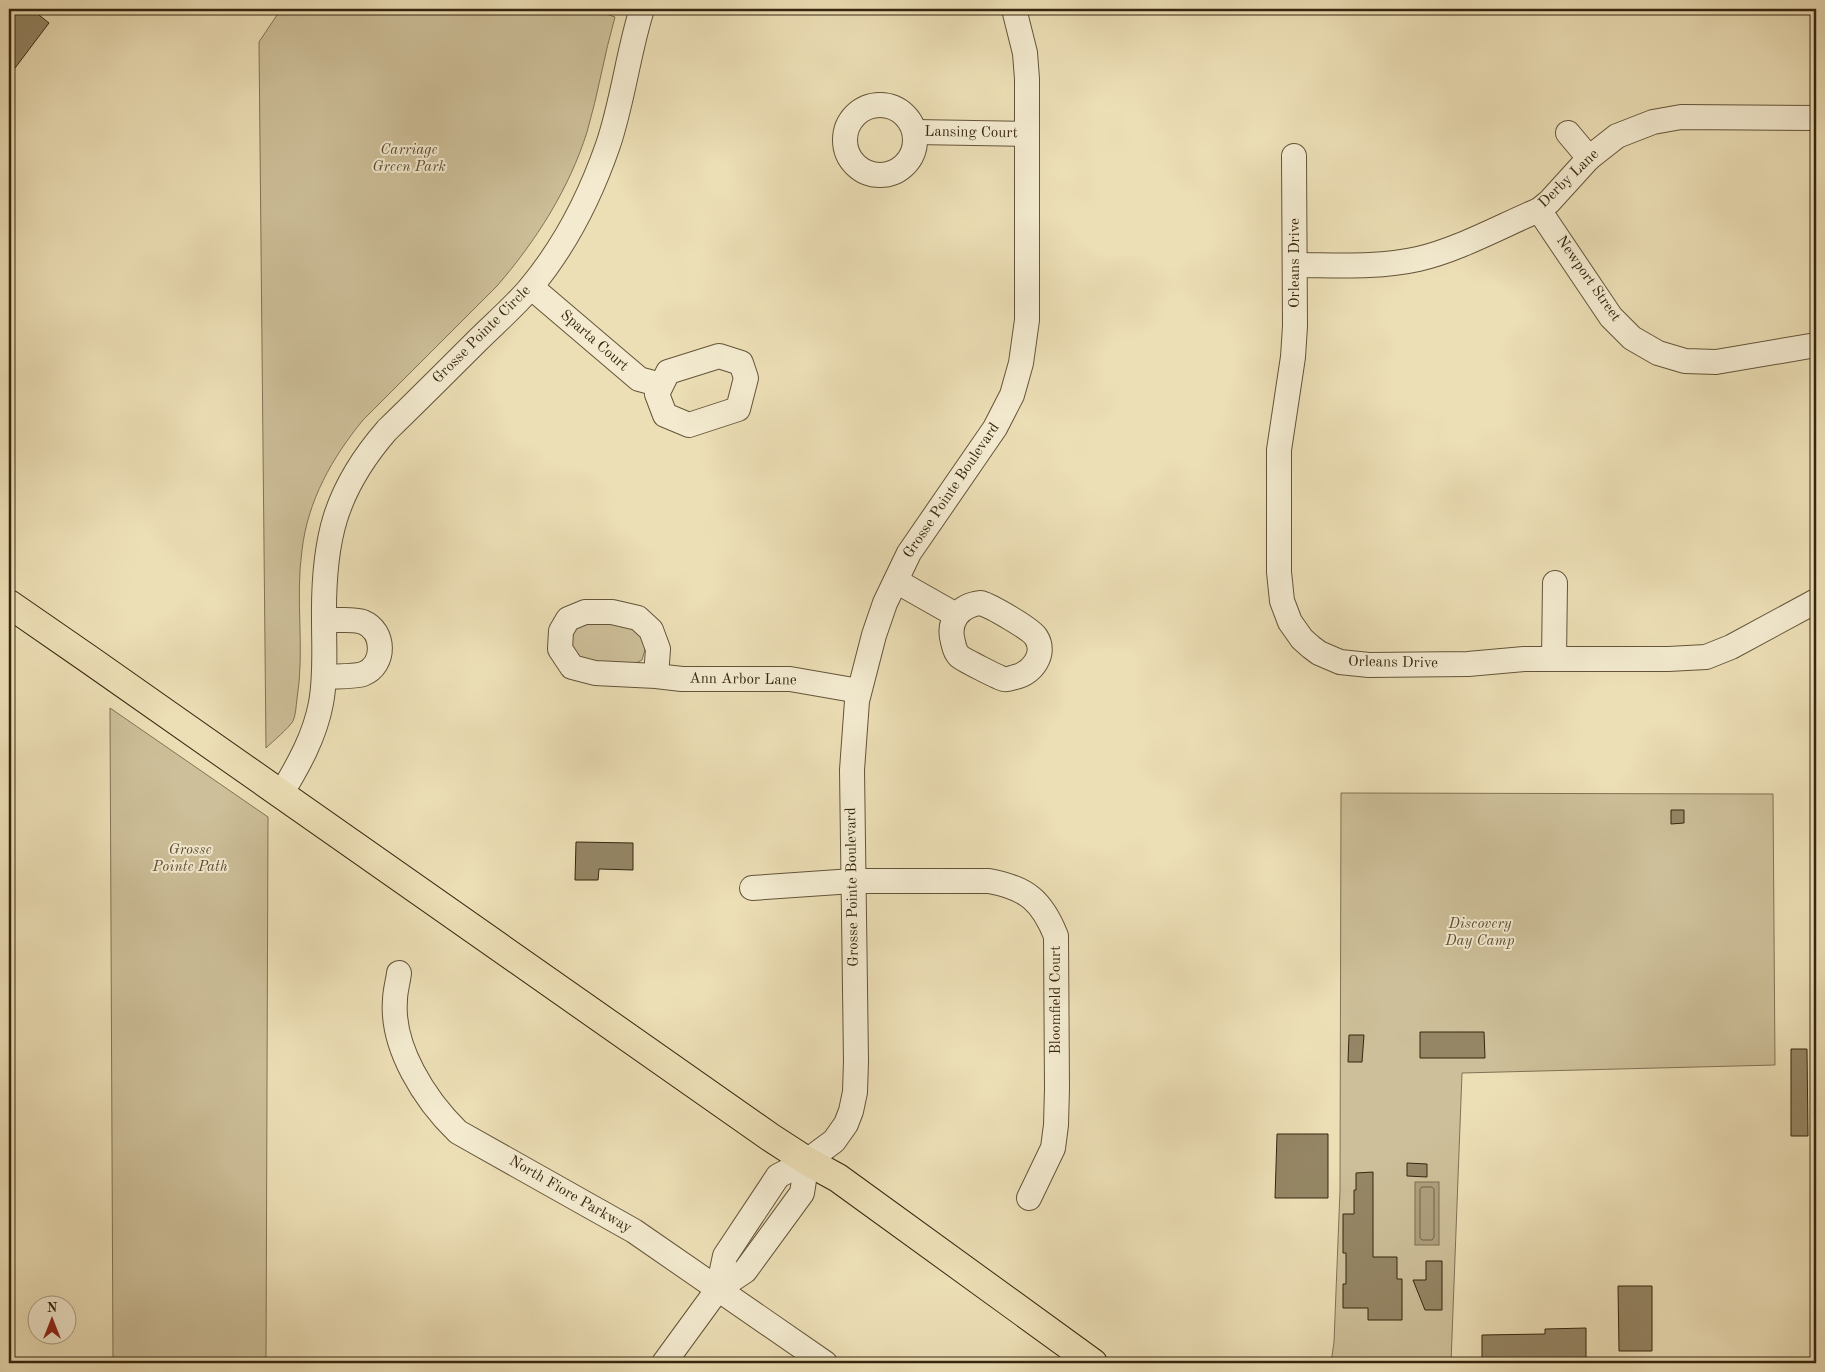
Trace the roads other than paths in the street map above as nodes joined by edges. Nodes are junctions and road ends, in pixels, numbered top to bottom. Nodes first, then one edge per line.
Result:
1 (642, 9) edge
2 (1014, 9) edge
3 (1816, 118) edge
4 (915, 132) dead end
5 (1027, 134) junction
6 (1568, 134) dead end
7 (1294, 156) dead end
8 (1589, 158) junction
9 (1539, 210) junction
10 (1295, 265) junction
11 (531, 287) junction
12 (1816, 346) edge
13 (662, 385) dead end
14 (896, 581) junction
15 (1555, 583) dead end
16 (1816, 601) edge
17 (9, 604) edge
18 (956, 615) dead end
19 (324, 620) junction
20 (1554, 659) junction
21 (656, 676) dead end
22 (324, 677) junction
23 (859, 691) junction
24 (281, 794) junction
25 (852, 881) junction
26 (752, 888) dead end
27 (399, 973) dead end
28 (807, 1161) junction
29 (1029, 1198) dead end
30 (718, 1289) junction
31 (664, 1363) edge
32 (825, 1363) edge
33 (1093, 1363) edge

1 - 11 street, Grosse Pointe Circle
2 - 5 street, Grosse Pointe Boulevard
3 - 8 street, Derby Lane
4 - 5 street, Lansing Court
5 - 14 street, Grosse Pointe Boulevard
6 - 8 street
7 - 10 street, Orleans Drive
8 - 9 street, Derby Lane
9 - 10 street, Derby Lane
9 - 12 street, Newport Street
10 - 20 street, Orleans Drive
11 - 13 street, Sparta Court
11 - 19 street, Grosse Pointe Circle
14 - 18 street
14 - 23 street, Grosse Pointe Boulevard
15 - 20 street
16 - 20 street, Orleans Drive
17 - 24 main road
19 - 22 street, Grosse Pointe Circle
19 - 22 street
21 - 23 street, Ann Arbor Lane
22 - 24 street, Grosse Pointe Circle
23 - 25 street, Grosse Pointe Boulevard
24 - 28 main road
25 - 26 street, Bloomfield Court
25 - 28 street, Grosse Pointe Boulevard
25 - 29 street, Bloomfield Court
27 - 30 street, North Fiore Parkway
28 - 30 street
28 - 33 main road
30 - 31 street
30 - 32 street, North Fiore Parkway

